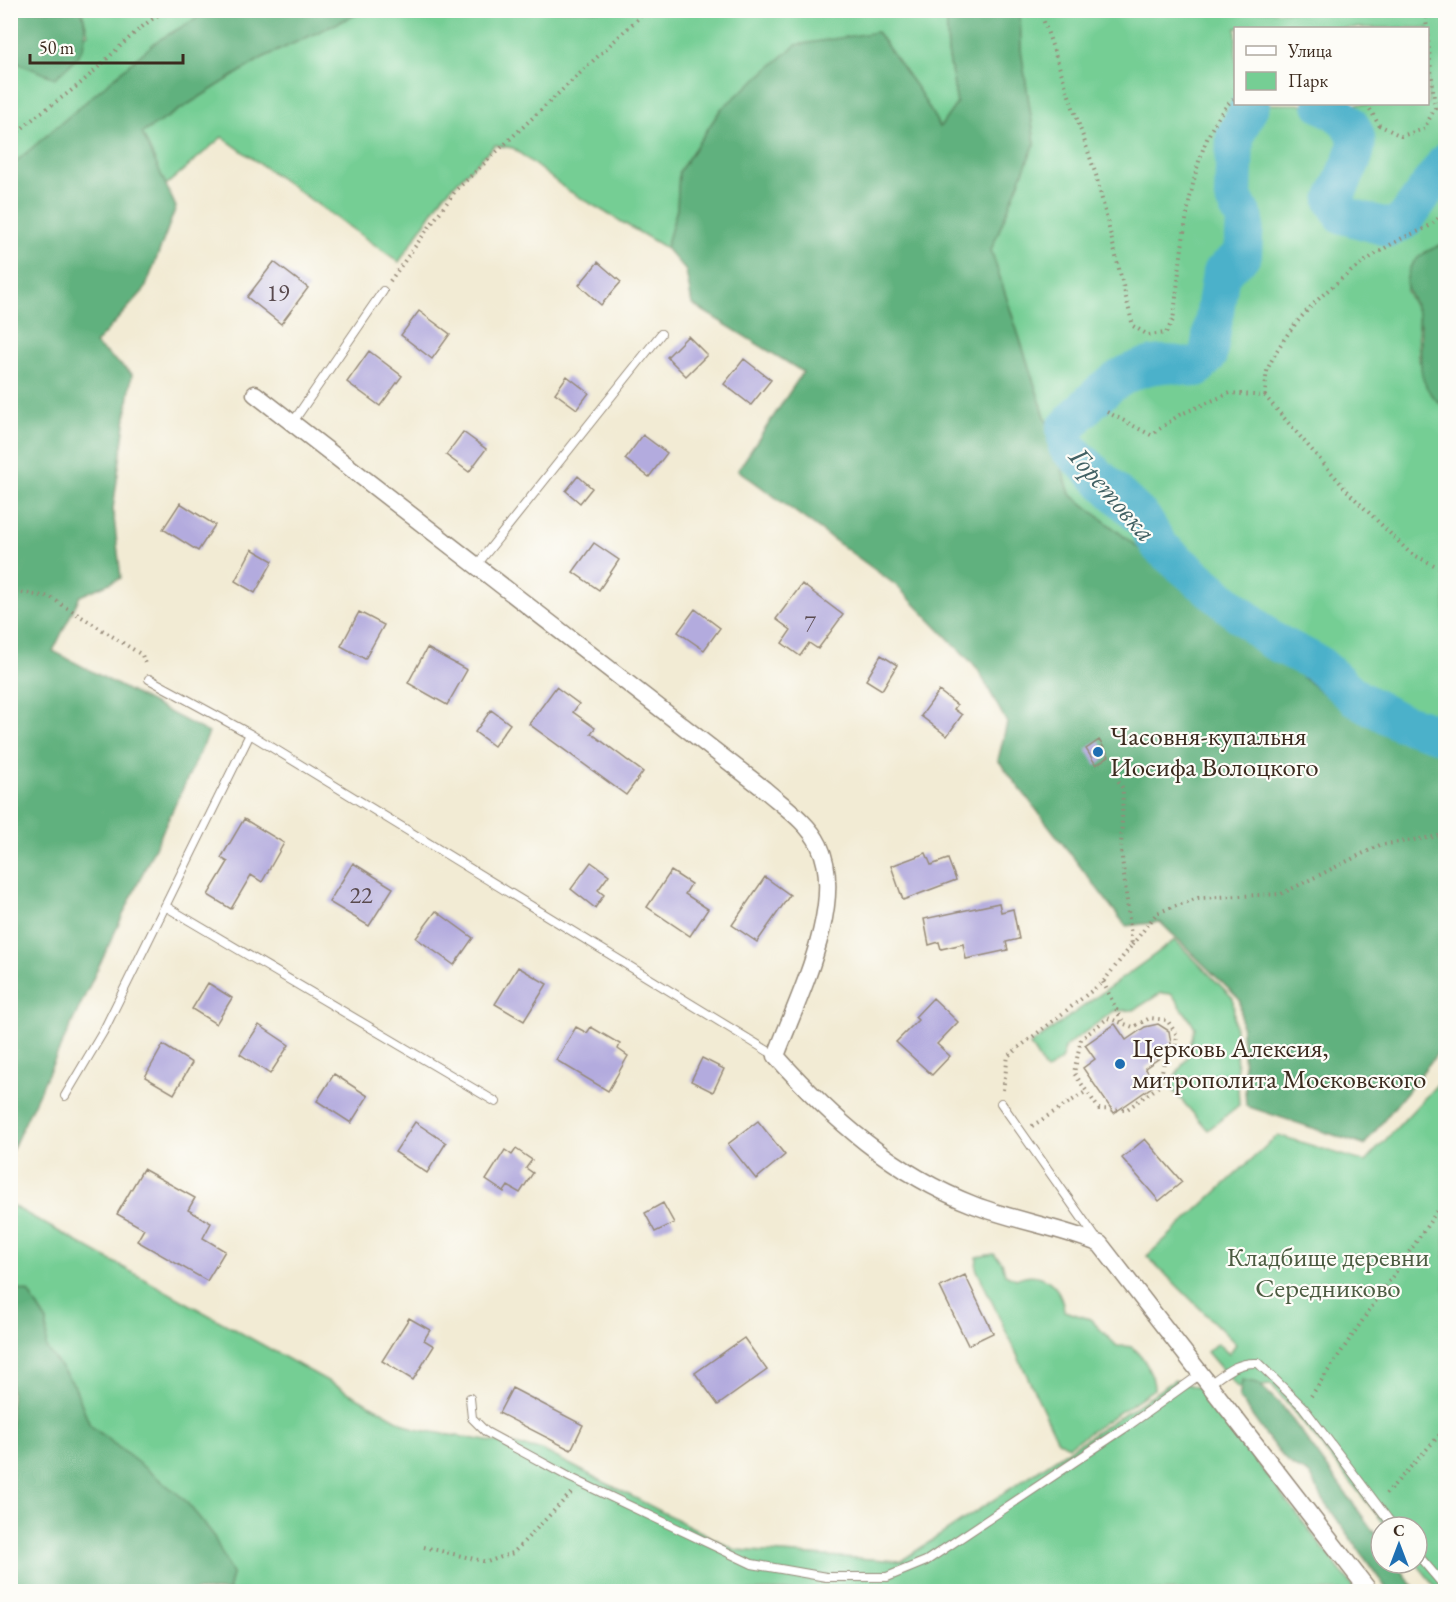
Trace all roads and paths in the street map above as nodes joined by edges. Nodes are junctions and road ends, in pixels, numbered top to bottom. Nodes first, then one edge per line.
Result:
1 (166, 10) edge
2 (647, 10) edge
3 (1040, 10) edge
4 (1425, 10) edge
5 (1427, 27) edge
6 (1429, 49) edge
7 (1234, 99) edge
8 (1368, 105) edge
9 (10, 140) edge
10 (1446, 206) edge
11 (383, 291) joint
12 (661, 334) dead end
13 (255, 394) dead end
14 (1265, 396) junction
15 (1107, 412) dead end
16 (293, 422) junction
17 (476, 566) junction
18 (1446, 571) edge
19 (10, 591) edge
20 (149, 679) joint
21 (249, 734) junction
22 (1118, 780) dead end
23 (1446, 835) edge
24 (165, 906) junction
25 (1132, 945) junction
26 (1103, 982) junction
27 (1123, 1024) junction
28 (776, 1056) junction
29 (1087, 1091) junction
30 (65, 1096) dead end
31 (496, 1102) dead end
32 (1001, 1103) joint
33 (1048, 1115) dead end
34 (1446, 1198) edge
35 (1100, 1244) junction
36 (1206, 1378) junction
37 (470, 1398) dead end
38 (1303, 1407) junction
39 (1446, 1428) edge
40 (581, 1483) junction
41 (1376, 1506) junction
42 (1384, 1515) edge
43 (424, 1547) dead end
44 (1429, 1568) edge
45 (1446, 1587) edge
46 (1370, 1592) edge

1 - 9 path
2 - 11 path
3 - 7 path
4 - 5 path
6 - 8 path
10 - 14 path
11 - 16 lane
12 - 17 lane
13 - 16 street
14 - 15 path
14 - 18 path
16 - 17 street
17 - 28 street
19 - 20 path
20 - 21 lane
21 - 24 lane
21 - 28 lane
22 - 25 path
23 - 25 path
24 - 30 lane
24 - 31 lane
25 - 26 path
26 - 27 path
26 - 32 path
27 - 29 path
27 - 29 path
28 - 35 street
29 - 33 path
32 - 35 lane
34 - 38 path
35 - 36 street
36 - 38 lane
36 - 40 lane
36 - 46 street
37 - 40 lane
38 - 41 lane
39 - 41 path
40 - 43 path
41 - 42 lane
44 - 45 lane

